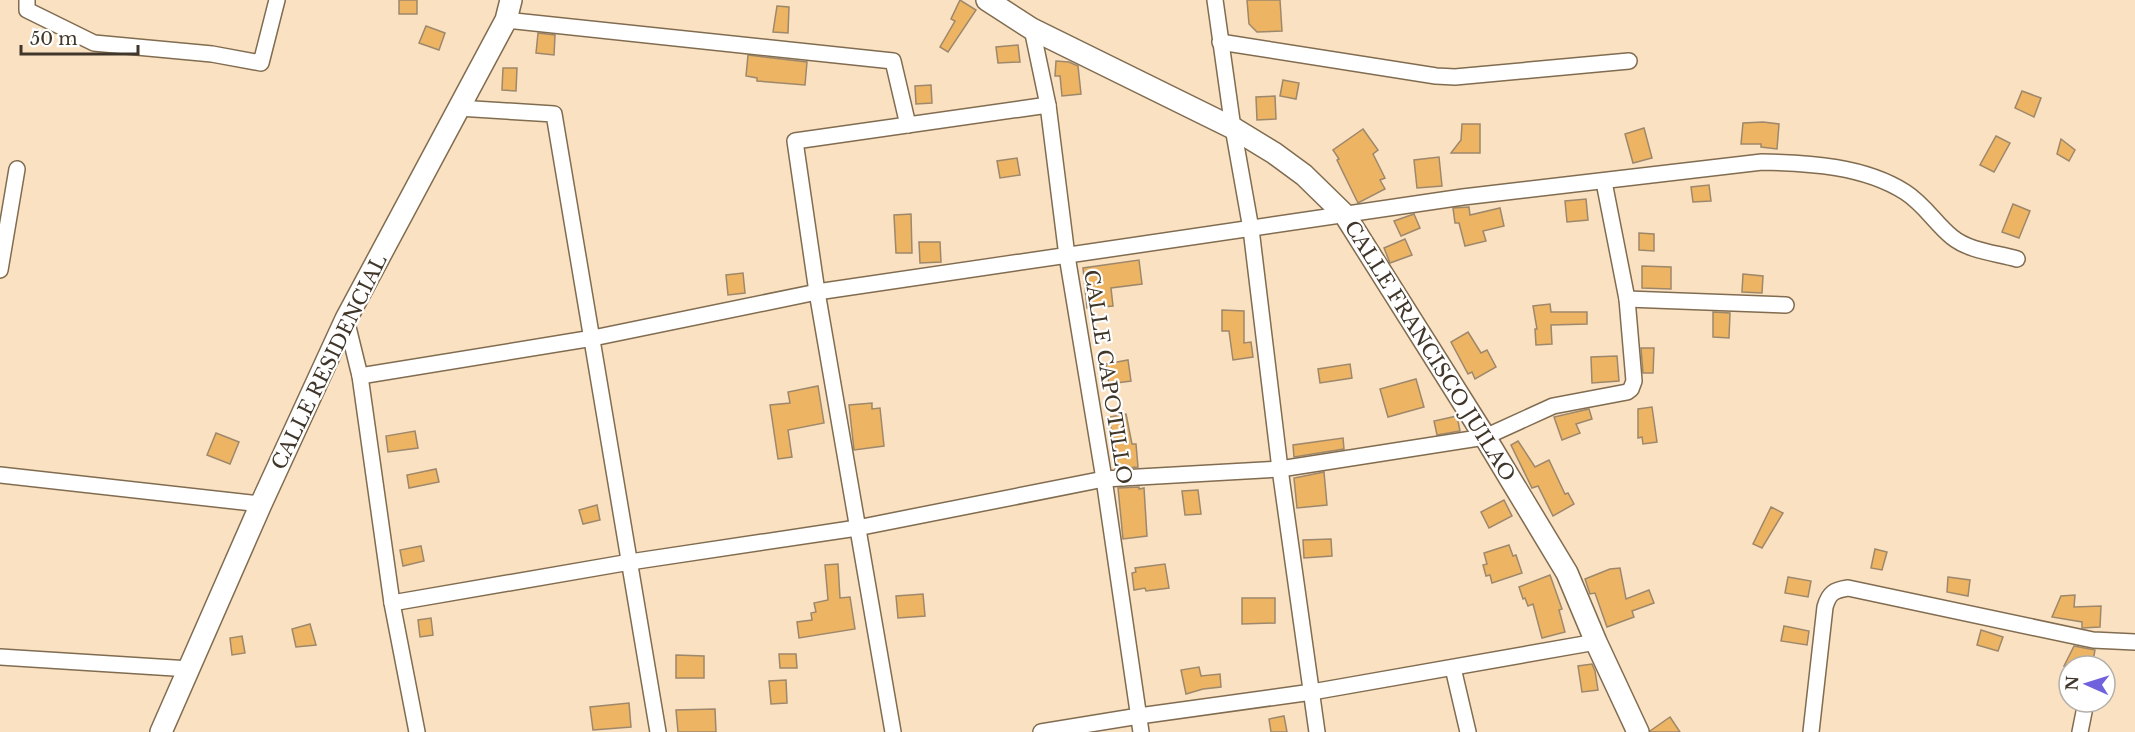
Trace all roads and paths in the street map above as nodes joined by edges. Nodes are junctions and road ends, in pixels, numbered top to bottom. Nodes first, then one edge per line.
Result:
1 (27, 0) edge
2 (277, 0) edge
3 (987, 0) edge
4 (1215, 0) edge
5 (508, 10) edge
6 (1032, 29) junction
7 (1220, 42) junction
8 (1629, 61) dead end
9 (1048, 105) junction
10 (458, 108) junction
11 (908, 125) junction
12 (1233, 128) junction
13 (17, 169) dead end
14 (1604, 182) junction
15 (1346, 215) junction
16 (1251, 229) junction
17 (1067, 256) junction
18 (2017, 258) dead end
19 (0, 270) edge
20 (817, 292) junction
21 (1627, 299) junction
22 (1786, 305) dead end
23 (346, 319) junction
24 (593, 338) junction
25 (360, 375) junction
26 (1485, 437) junction
27 (1280, 469) junction
28 (0, 475) edge
29 (1104, 479) junction
30 (261, 504) junction
31 (857, 528) junction
32 (630, 562) junction
33 (392, 603) junction
34 (1596, 642) junction
35 (2135, 642) edge
36 (0, 657) edge
37 (1453, 668) junction
38 (190, 669) junction
39 (1312, 692) junction
40 (2084, 714) edge
41 (1139, 716) junction
42 (161, 732) edge
43 (417, 732) edge
44 (658, 732) edge
45 (893, 732) edge
46 (1041, 732) edge
47 (1141, 732) edge
48 (1317, 732) edge
49 (1468, 732) edge
50 (1638, 732) edge
51 (1811, 732) edge
52 (2080, 732) edge

1 - 2 street
3 - 6 street, CALLE FRANCISCO JUILAO
4 - 7 street
5 - 10 street, CALLE RESIDENCIAL
5 - 11 street
6 - 9 street, CALLE CAPOTILLO
6 - 12 street, CALLE FRANCISCO JUILAO
7 - 8 street
7 - 12 street
9 - 11 street
9 - 17 street, CALLE CAPOTILLO
10 - 23 street, CALLE RESIDENCIAL
10 - 24 street
11 - 20 street
12 - 15 street, CALLE FRANCISCO JUILAO
12 - 16 street
13 - 19 street
14 - 15 street
14 - 18 street
14 - 21 street
15 - 16 street
15 - 26 street, CALLE FRANCISCO JUILAO
16 - 17 street
16 - 27 street
17 - 20 street
17 - 29 street, CALLE CAPOTILLO
20 - 24 street
20 - 31 street
21 - 22 street
21 - 26 street
23 - 25 street
23 - 30 street, CALLE RESIDENCIAL
24 - 25 street
24 - 32 street
25 - 33 street
26 - 27 street
26 - 34 street, CALLE FRANCISCO JUILAO
27 - 29 street
27 - 39 street
28 - 30 street
29 - 31 street
29 - 41 street, CALLE CAPOTILLO
30 - 38 street, CALLE RESIDENCIAL
31 - 32 street
31 - 45 street
32 - 33 street
32 - 44 street
33 - 43 street
34 - 37 street
34 - 50 street, CALLE FRANCISCO JUILAO
35 - 51 street
36 - 38 street
37 - 39 street
37 - 49 street
38 - 42 street, CALLE RESIDENCIAL
39 - 41 street
39 - 48 street
40 - 52 street
41 - 46 street
41 - 47 street, CALLE CAPOTILLO

